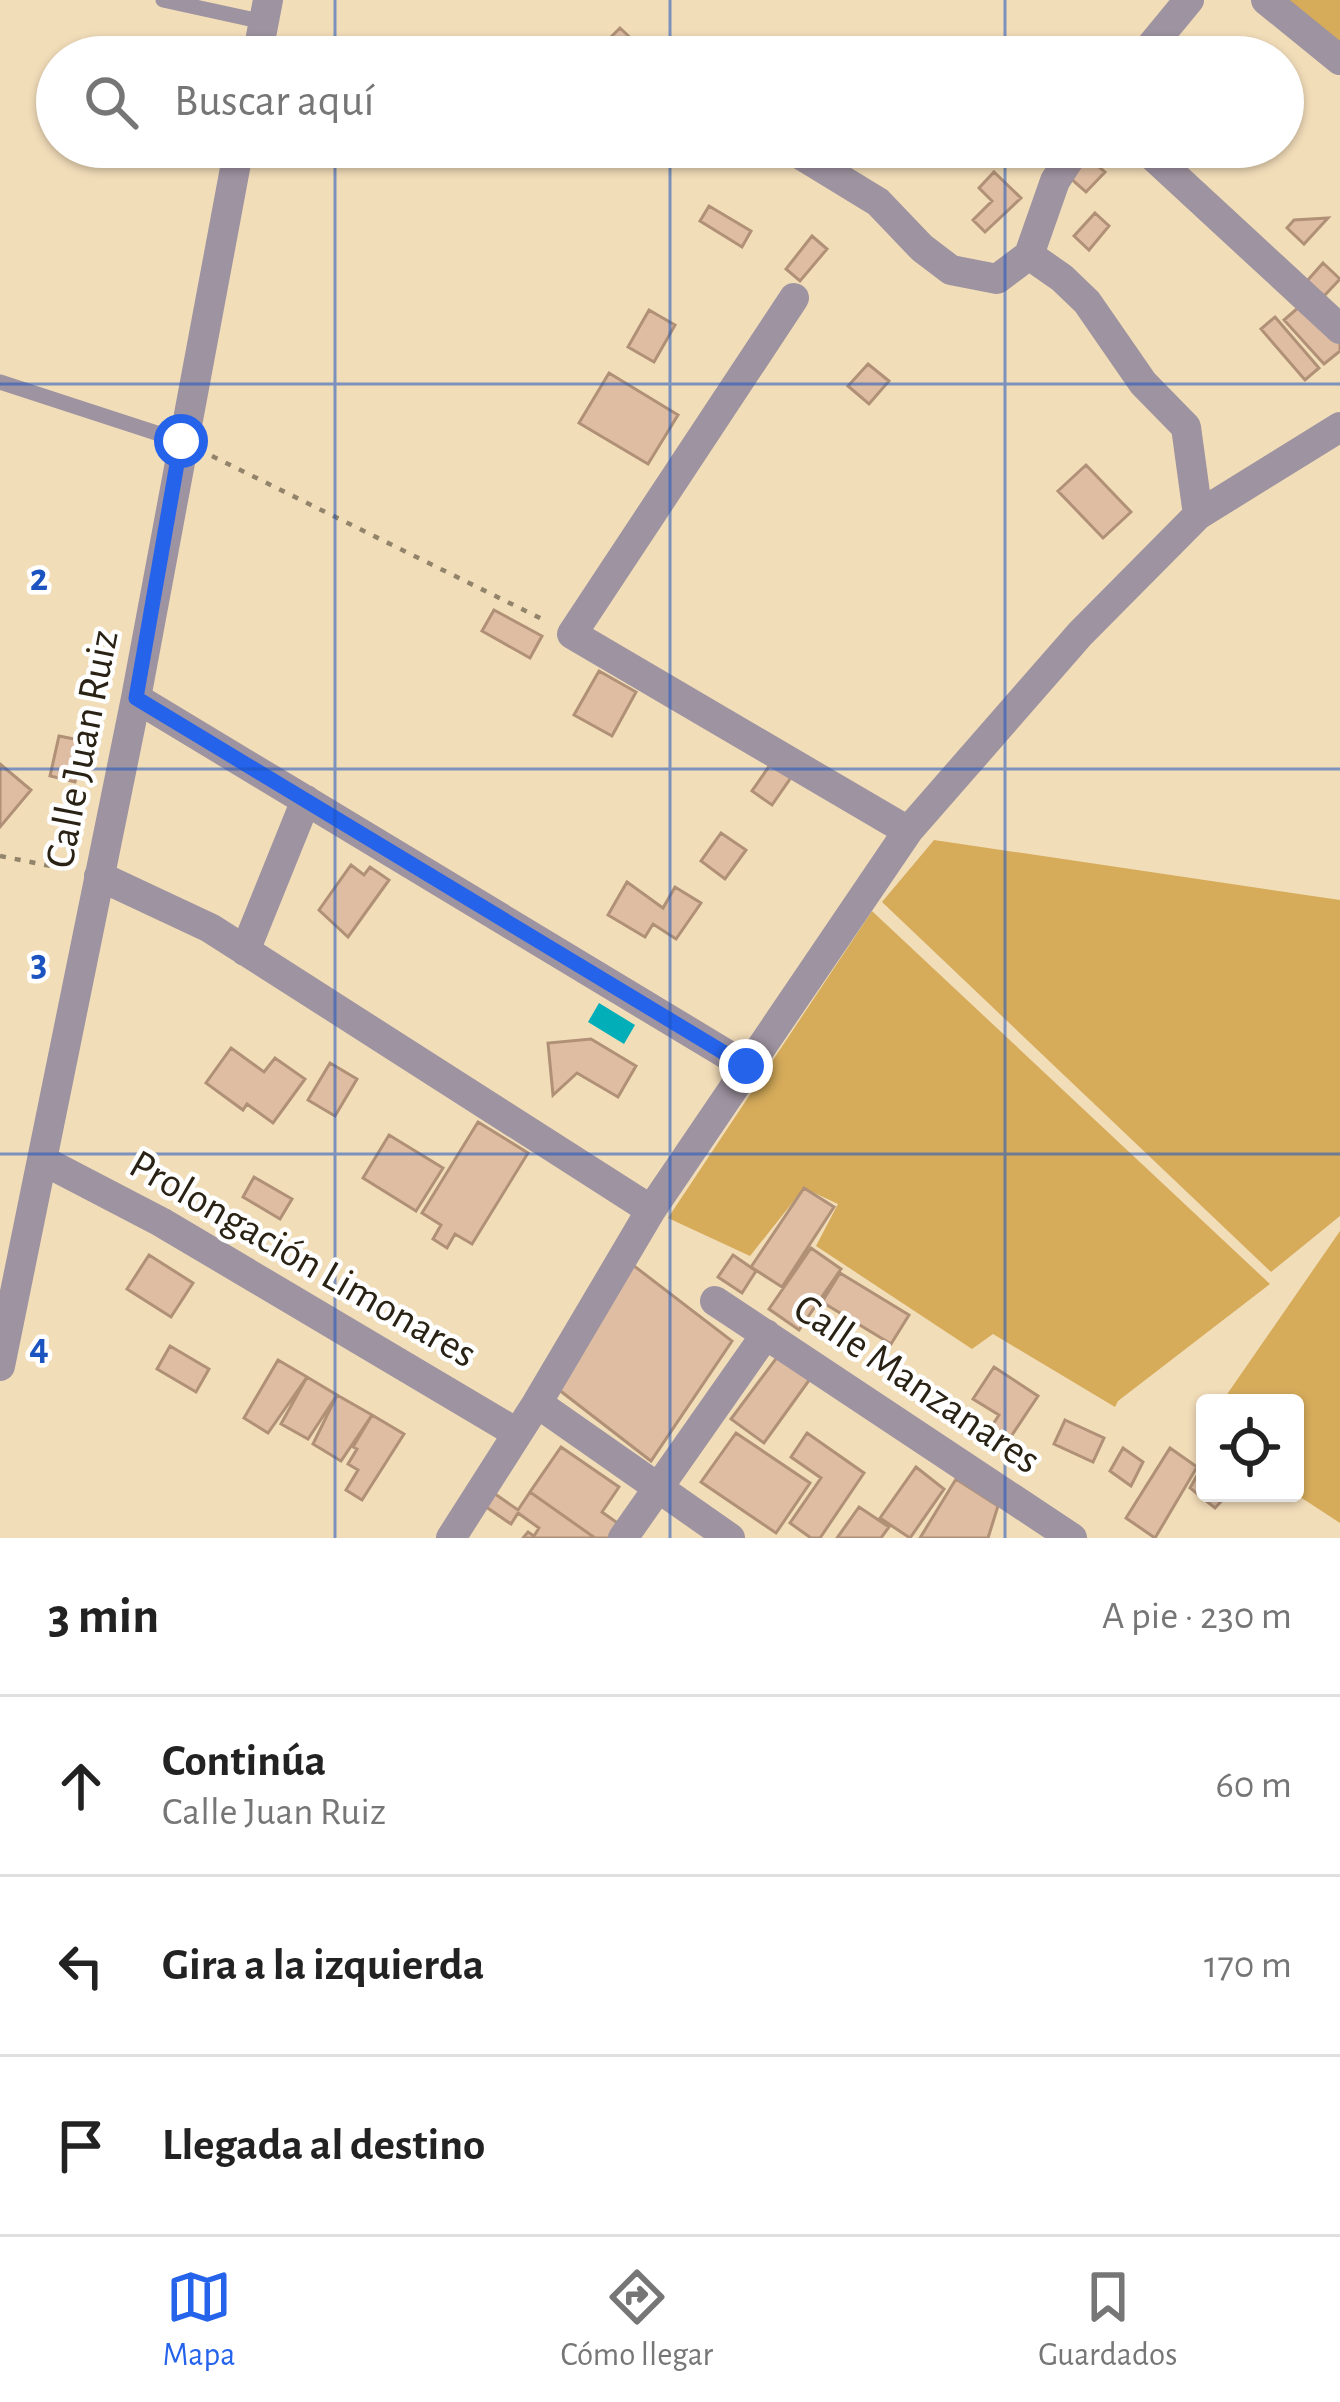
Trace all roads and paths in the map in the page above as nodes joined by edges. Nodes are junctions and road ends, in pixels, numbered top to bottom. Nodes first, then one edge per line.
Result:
1 (163, 0) edge
2 (1189, 0) edge
3 (1266, 0) edge
4 (266, 11) edge
5 (1159, 36) edge
6 (1340, 60) edge
7 (235, 168) edge
8 (822, 168) edge
9 (1063, 168) edge
10 (1166, 168) edge
11 (1028, 255) junction
12 (794, 298) dead end
13 (1340, 328) edge
14 (0, 382) edge
15 (1340, 427) edge
16 (181, 441) junction
17 (1198, 515) junction
18 (572, 634) junction
19 (136, 698) junction
20 (306, 800) junction
21 (908, 831) junction
22 (0, 856) edge
23 (99, 876) junction
24 (245, 951) junction
25 (746, 1066) junction
26 (44, 1161) junction
27 (651, 1210) junction
28 (715, 1300) dead end
29 (766, 1334) junction
30 (0, 1366) edge
31 (537, 1403) junction
32 (517, 1433) junction
33 (657, 1488) junction
34 (451, 1538) edge
35 (623, 1538) edge
36 (730, 1538) edge
37 (1072, 1538) edge

1 - 4 lane
2 - 5 street
3 - 6 street
7 - 16 street, Calle Juan Ruiz
8 - 11 street
9 - 11 street
10 - 13 street
11 - 17 street
12 - 18 street
14 - 16 lane
15 - 17 street
16 - 18 path
16 - 19 street, Calle Juan Ruiz
17 - 21 street
18 - 21 street
19 - 20 street
19 - 23 street, Calle Juan Ruiz
20 - 24 street
20 - 25 street
21 - 25 street
22 - 23 path
23 - 24 street
23 - 26 street, Calle Juan Ruiz
24 - 27 street
25 - 27 street
26 - 30 street, Calle Juan Ruiz
26 - 32 street, Prolongación Limonares
27 - 31 street
28 - 29 street, Calle Manzanares
29 - 33 street
29 - 37 street, Calle Manzanares
31 - 32 street
31 - 33 street
32 - 34 street
33 - 35 street
33 - 36 street

